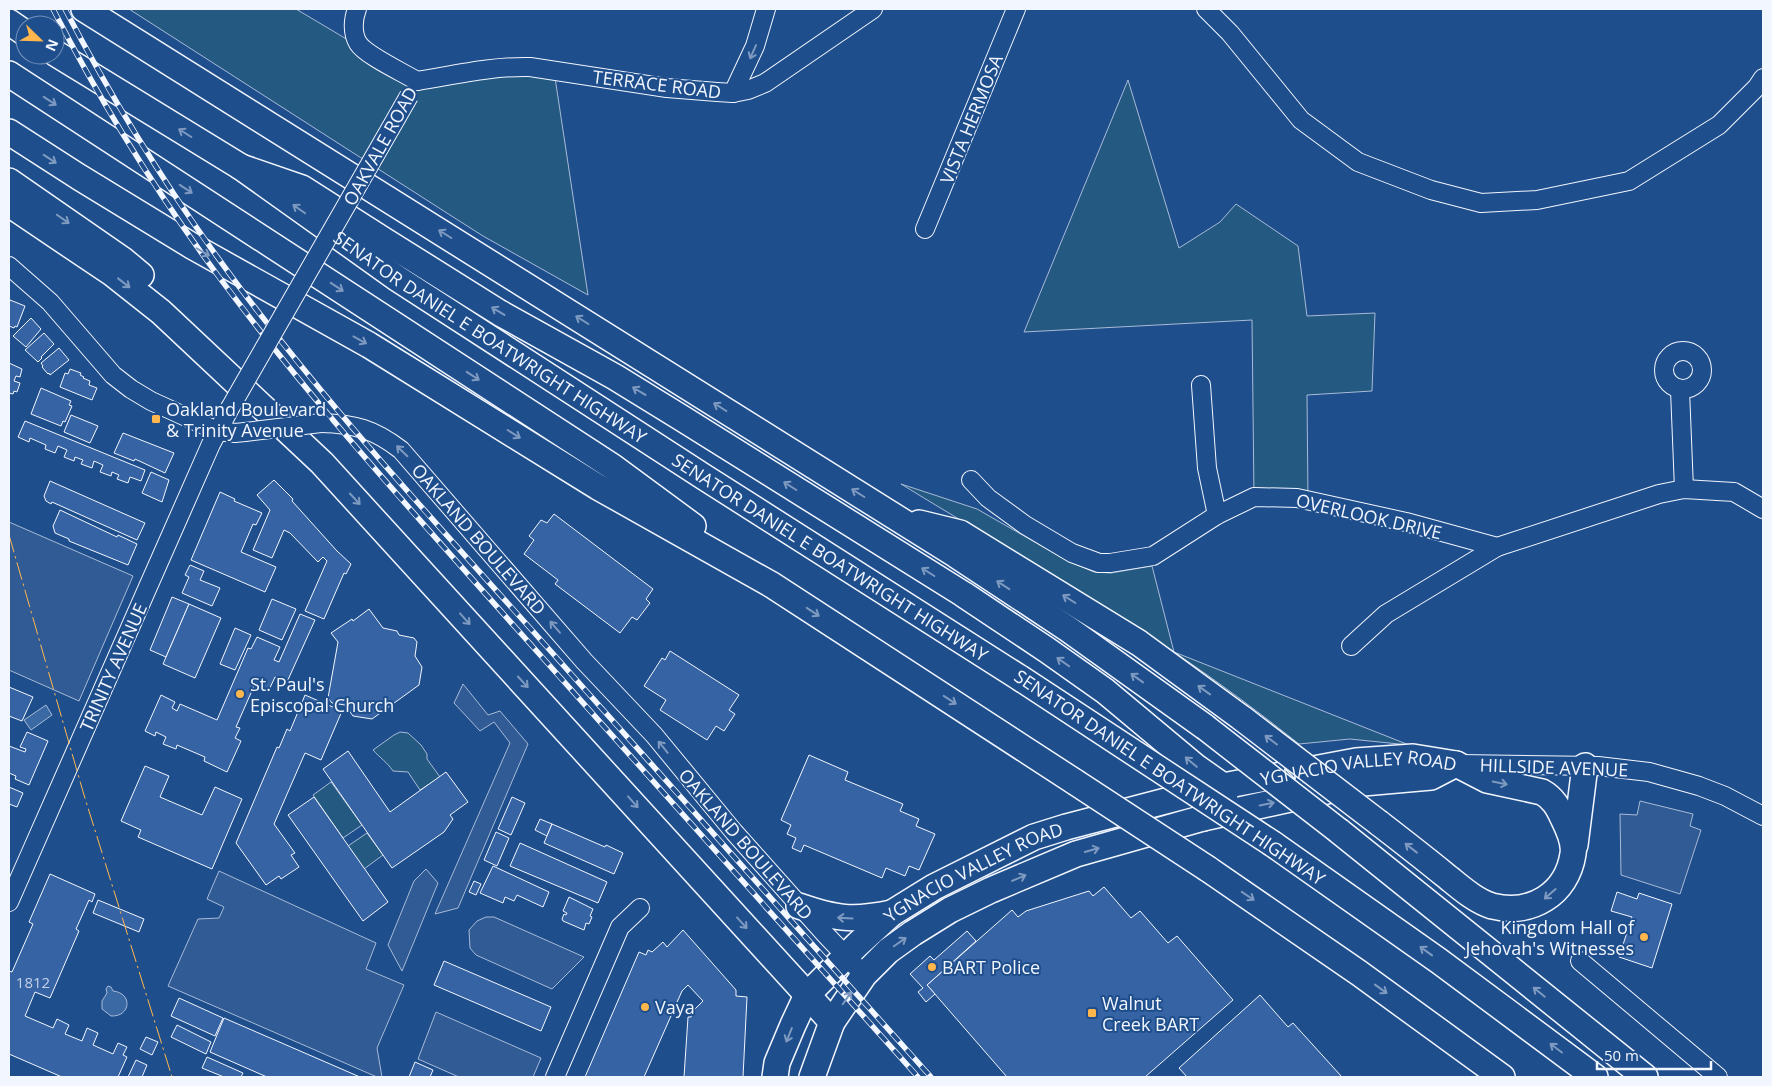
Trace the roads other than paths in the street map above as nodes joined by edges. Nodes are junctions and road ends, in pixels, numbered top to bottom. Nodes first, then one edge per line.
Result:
1 (84, 9) edge
2 (357, 9) edge
3 (766, 9) edge
4 (873, 9) edge
5 (1016, 9) edge
6 (1206, 9) edge
7 (65, 58) edge
8 (9, 74) edge
9 (1763, 78) edge
10 (413, 89) junction
11 (733, 93) junction
12 (9, 132) edge
13 (241, 167) junction
14 (9, 181) edge
15 (9, 204) edge
16 (925, 229) dead end
17 (9, 266) edge
18 (1201, 385) dead end
19 (1680, 390) dead end
20 (217, 431) junction
21 (322, 463) junction
22 (971, 480) dead end
23 (1684, 489) junction
24 (1763, 509) edge
25 (1217, 515) junction
26 (899, 519) junction
27 (1497, 547) junction
28 (772, 585) junction
29 (1351, 646) dead end
30 (1456, 764) junction
31 (1585, 766) junction
32 (1223, 786) junction
33 (1763, 816) edge
34 (1203, 818) junction
35 (1574, 853) junction
36 (9, 902) edge
37 (799, 906) junction
38 (640, 908) dead end
39 (892, 913) junction
40 (845, 955) junction
41 (1580, 961) dead end
42 (864, 975) junction
43 (807, 995) junction
44 (832, 1022) junction
45 (555, 1077) edge
46 (775, 1077) edge
47 (812, 1077) edge
48 (1502, 1077) edge
49 (1595, 1077) edge
50 (1646, 1077) edge
51 (1718, 1077) edge

26 -> 1 highway
2 - 10 street, OAKVALE ROAD
3 -> 11 street
4 - 11 street, TERRACE ROAD
5 - 16 street, VISTA HERMOSA
6 - 9 street
13 -> 7 highway, SENATOR DANIEL E BOATWRIGHT HIGHWAY
8 -> 28 highway
10 - 11 street, TERRACE ROAD
10 - 20 street, OAKVALE ROAD, bridge
12 -> 28 highway
32 -> 13 highway
49 -> 13 highway, SENATOR DANIEL E BOATWRIGHT HIGHWAY, bridge
14 -> 21 highway
15 -> 21 highway
17 - 20 street, OAKLAND BOULEVARD
18 - 25 street
19 - 23 street
20 - 36 street, TRINITY AVENUE
37 -> 20 street, OAKLAND BOULEVARD, bridge
21 -> 43 highway
22 - 25 street, OVERLOOK DRIVE
23 - 24 street
23 - 27 street
25 - 27 street, OVERLOOK DRIVE
35 -> 26 highway, bridge
50 -> 26 highway, bridge
27 - 29 street
28 -> 48 highway, bridge
30 - 31 street, HILLSIDE AVENUE
30 - 32 highway, YGNACIO VALLEY ROAD
34 -> 30 highway, YGNACIO VALLEY ROAD
30 -> 35 highway
31 - 33 street, HILLSIDE AVENUE
31 - 35 highway
32 - 34 highway
32 - 39 highway, YGNACIO VALLEY ROAD
42 -> 34 highway, YGNACIO VALLEY ROAD
39 -> 37 highway
37 - 40 street, OAKLAND BOULEVARD
38 - 45 street
39 - 40 highway, YGNACIO VALLEY ROAD
40 - 42 street, OAKLAND BOULEVARD
40 - 43 highway, YGNACIO VALLEY ROAD
41 - 51 street
44 -> 42 highway, YGNACIO VALLEY ROAD
43 - 44 highway
43 -> 46 highway, YGNACIO VALLEY ROAD
44 - 47 highway, YGNACIO VALLEY ROAD

